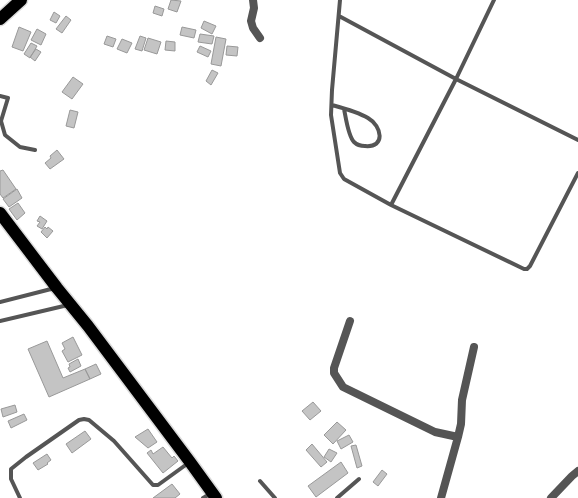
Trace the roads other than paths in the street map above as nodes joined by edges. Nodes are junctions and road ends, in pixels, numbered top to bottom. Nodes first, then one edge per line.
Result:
1 (21, 0) edge
2 (253, 0) edge
3 (340, 0) edge
4 (494, 0) edge
5 (339, 16) junction
6 (0, 19) edge
7 (260, 38) dead end
8 (456, 79) junction
9 (0, 96) edge
10 (332, 104) junction
11 (344, 109) junction
12 (578, 140) edge
13 (35, 150) dead end
14 (578, 173) edge
15 (391, 205) junction
16 (0, 213) edge
17 (57, 288) junction
18 (0, 302) edge
19 (71, 304) junction
20 (0, 321) edge
21 (350, 321) dead end
22 (474, 347) dead end
23 (458, 437) junction
24 (190, 462) junction
25 (578, 471) edge
26 (359, 479) dead end
27 (260, 480) dead end
28 (210, 496) edge
29 (20, 498) edge
30 (276, 498) edge
31 (337, 498) edge
32 (442, 498) edge
33 (551, 498) edge

1 - 6 main road
2 - 7 street
3 - 5 lane
4 - 8 lane
5 - 8 lane
5 - 10 lane
8 - 12 lane
8 - 15 lane
9 - 13 lane
10 - 11 lane
10 - 15 lane
11 - 11 lane
14 - 15 lane
16 - 17 main road
17 - 18 lane
17 - 19 main road
19 - 20 lane
19 - 24 main road
21 - 23 street
22 - 23 street
23 - 32 street
24 - 28 main road
24 - 29 lane
25 - 33 street
26 - 31 lane
27 - 30 lane

